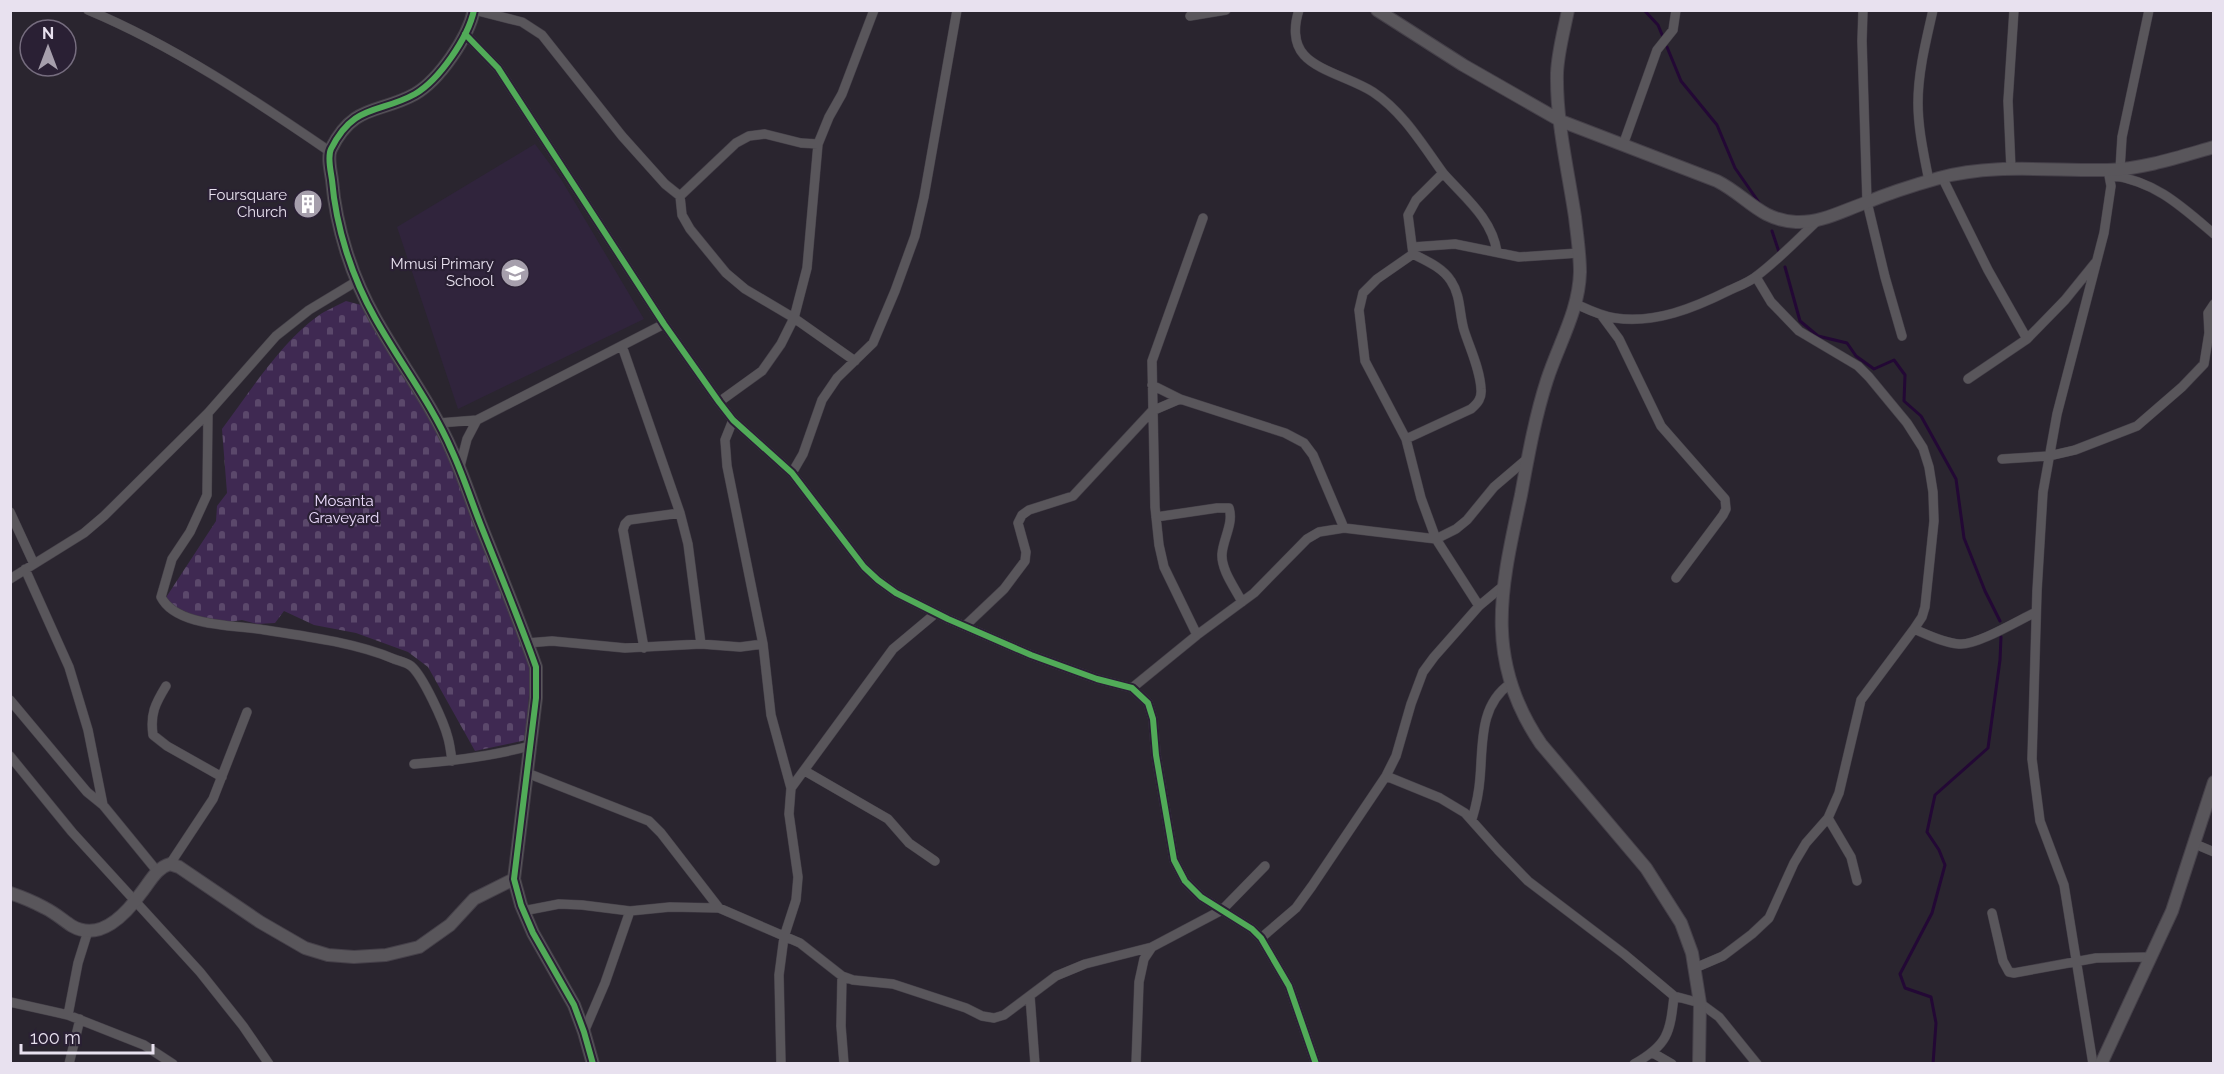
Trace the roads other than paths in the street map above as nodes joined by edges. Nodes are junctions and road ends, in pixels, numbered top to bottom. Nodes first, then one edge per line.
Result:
1 (88, 10) edge
2 (474, 10) edge
3 (874, 10) edge
4 (957, 10) edge
5 (1226, 10) edge
6 (1299, 10) edge
7 (1377, 10) edge
8 (1569, 10) edge
9 (1676, 10) edge
10 (1863, 10) edge
11 (1933, 10) edge
12 (2014, 10) edge
13 (2149, 10) edge
14 (1190, 16) dead end
15 (465, 34) junction
16 (1561, 121) junction
17 (818, 144) junction
18 (1623, 145) junction
19 (2214, 147) edge
20 (329, 151) junction
21 (2011, 170) junction
22 (2113, 171) junction
23 (1443, 172) junction
24 (1942, 177) junction
25 (1929, 181) junction
26 (680, 196) junction
27 (1867, 202) junction
28 (1203, 218) dead end
29 (1816, 222) junction
30 (2214, 234) edge
31 (1413, 250) junction
32 (1497, 252) junction
33 (1579, 253) junction
34 (2097, 261) junction
35 (1756, 277) junction
36 (357, 280) junction
37 (1576, 304) junction
38 (2214, 304) edge
39 (1602, 316) junction
40 (794, 318) junction
41 (664, 324) junction
42 (1902, 336) dead end
43 (2027, 339) junction
44 (622, 346) junction
45 (855, 361) junction
46 (1968, 379) dead end
47 (1152, 385) junction
48 (1180, 399) junction
49 (718, 402) junction
50 (1152, 411) junction
51 (208, 413) junction
52 (477, 420) junction
53 (733, 420) junction
54 (439, 423) junction
55 (1406, 440) junction
56 (2049, 456) junction
57 (1528, 458) junction
58 (2002, 459) dead end
59 (459, 470) junction
60 (792, 473) junction
61 (10, 512) edge
62 (680, 513) junction
63 (1156, 517) junction
64 (1344, 528) junction
65 (1436, 539) junction
66 (30, 567) junction
67 (1676, 578) dead end
68 (10, 579) edge
69 (1503, 586) junction
70 (1242, 602) junction
71 (1479, 606) junction
72 (2036, 612) junction
73 (936, 613) junction
74 (965, 626) junction
75 (1914, 629) junction
76 (1197, 635) junction
77 (527, 642) junction
78 (701, 644) junction
79 (763, 644) junction
80 (644, 648) junction
81 (1510, 684) junction
82 (166, 686) dead end
83 (1132, 688) junction
84 (10, 700) edge
85 (247, 712) dead end
86 (530, 746) junction
87 (10, 756) edge
88 (452, 761) junction
89 (414, 764) dead end
90 (805, 771) junction
91 (527, 773) junction
92 (1386, 776) junction
93 (222, 777) junction
94 (2214, 782) edge
95 (791, 788) junction
96 (103, 805) junction
97 (1828, 818) junction
98 (1472, 819) junction
99 (2195, 844) junction
100 (2214, 852) edge
101 (935, 861) dead end
102 (170, 864) junction
103 (1265, 866) dead end
104 (157, 871) junction
105 (514, 879) junction
106 (1857, 881) dead end
107 (10, 893) edge
108 (136, 901) junction
109 (719, 908) junction
110 (1222, 910) junction
111 (523, 911) junction
112 (630, 911) junction
113 (1992, 913) dead end
114 (88, 931) junction
115 (784, 937) junction
116 (1261, 938) junction
117 (1152, 947) junction
118 (2151, 957) junction
119 (2076, 962) junction
120 (1695, 968) junction
121 (842, 976) junction
122 (1030, 996) junction
123 (1674, 996) junction
124 (10, 1002) edge
125 (1701, 1003) junction
126 (68, 1015) junction
127 (80, 1019) junction
128 (584, 1032) junction
129 (1653, 1053) junction
130 (69, 1064) edge
131 (173, 1064) edge
132 (269, 1064) edge
133 (593, 1064) edge
134 (781, 1064) edge
135 (844, 1064) edge
136 (1035, 1064) edge
137 (1136, 1064) edge
138 (1316, 1064) edge
139 (1634, 1064) edge
140 (1672, 1064) edge
141 (1699, 1064) edge
142 (1757, 1064) edge
143 (2093, 1064) edge
144 (2101, 1064) edge

1 - 20 street
2 - 15 street
2 - 26 street
3 - 17 street
4 - 45 street
5 - 14 street
6 - 23 street
7 - 16 street
8 - 16 street
9 - 18 street
10 - 27 street
11 - 25 street
12 - 21 street
13 - 22 street
15 - 20 street
15 - 41 street
16 - 18 street
16 - 33 street
17 - 26 street
17 - 40 street
18 - 29 street
19 - 22 street
20 - 36 street
21 - 22 street
21 - 24 street
22 - 30 street
22 - 34 street
23 - 31 street
23 - 32 street
24 - 25 street
24 - 43 street
25 - 27 street
26 - 40 street
27 - 29 street
27 - 42 street
28 - 47 street
29 - 35 street
31 - 32 street
31 - 55 street
31 - 55 street
32 - 33 street
33 - 37 street
34 - 43 street
34 - 56 street
35 - 39 street
35 - 75 street
36 - 51 street
36 - 54 street
37 - 39 street
37 - 57 street
38 - 56 street
39 - 67 street
40 - 45 street
40 - 49 street
41 - 44 street
41 - 49 street
43 - 46 street
44 - 52 street
44 - 62 street
45 - 60 street
47 - 48 street
47 - 50 street
48 - 50 street
48 - 64 street
49 - 53 street
50 - 63 street
50 - 74 street
51 - 66 street
51 - 88 street
52 - 54 street
52 - 59 street
53 - 60 street
53 - 79 street
54 - 59 street
55 - 65 street
56 - 58 street
56 - 72 street
57 - 65 street
57 - 69 street
59 - 77 street
60 - 73 street
61 - 66 street
62 - 78 street
62 - 80 street
63 - 70 street
63 - 76 street
64 - 65 street
64 - 70 street
65 - 71 street
66 - 68 street
66 - 96 street
69 - 71 street
69 - 81 street
70 - 76 street
71 - 92 street
72 - 75 street
72 - 119 street
73 - 74 street
73 - 90 street
74 - 83 street
75 - 97 street
76 - 83 street
77 - 80 street
77 - 86 street
78 - 79 street
78 - 80 street
79 - 95 street
81 - 98 street
81 - 120 street
82 - 93 street
83 - 110 street
84 - 96 street
85 - 93 street
86 - 88 street
86 - 91 street
87 - 108 street
88 - 89 street
90 - 95 street
90 - 101 street
91 - 105 street
91 - 109 street
92 - 98 street
92 - 116 street
93 - 102 street
94 - 99 street
95 - 115 street
96 - 104 street
97 - 106 street
97 - 120 street
98 - 123 street
99 - 100 street
99 - 118 street
102 - 104 street
102 - 105 street
103 - 110 street
104 - 108 street
105 - 111 street
107 - 114 street
108 - 114 street
108 - 132 street
109 - 112 street
109 - 115 street
110 - 116 street
110 - 117 street
111 - 112 street
111 - 128 street
112 - 128 street
113 - 119 street
114 - 126 street
115 - 121 street
115 - 134 street
116 - 138 street
117 - 122 street
117 - 137 street
118 - 119 street
118 - 144 street
119 - 143 street
120 - 125 street
121 - 122 street
121 - 135 street
122 - 136 street
123 - 125 street
123 - 129 street
124 - 126 street
125 - 141 street
125 - 142 street
126 - 127 street
127 - 130 street
127 - 131 street
128 - 133 street
129 - 139 street
129 - 140 street

